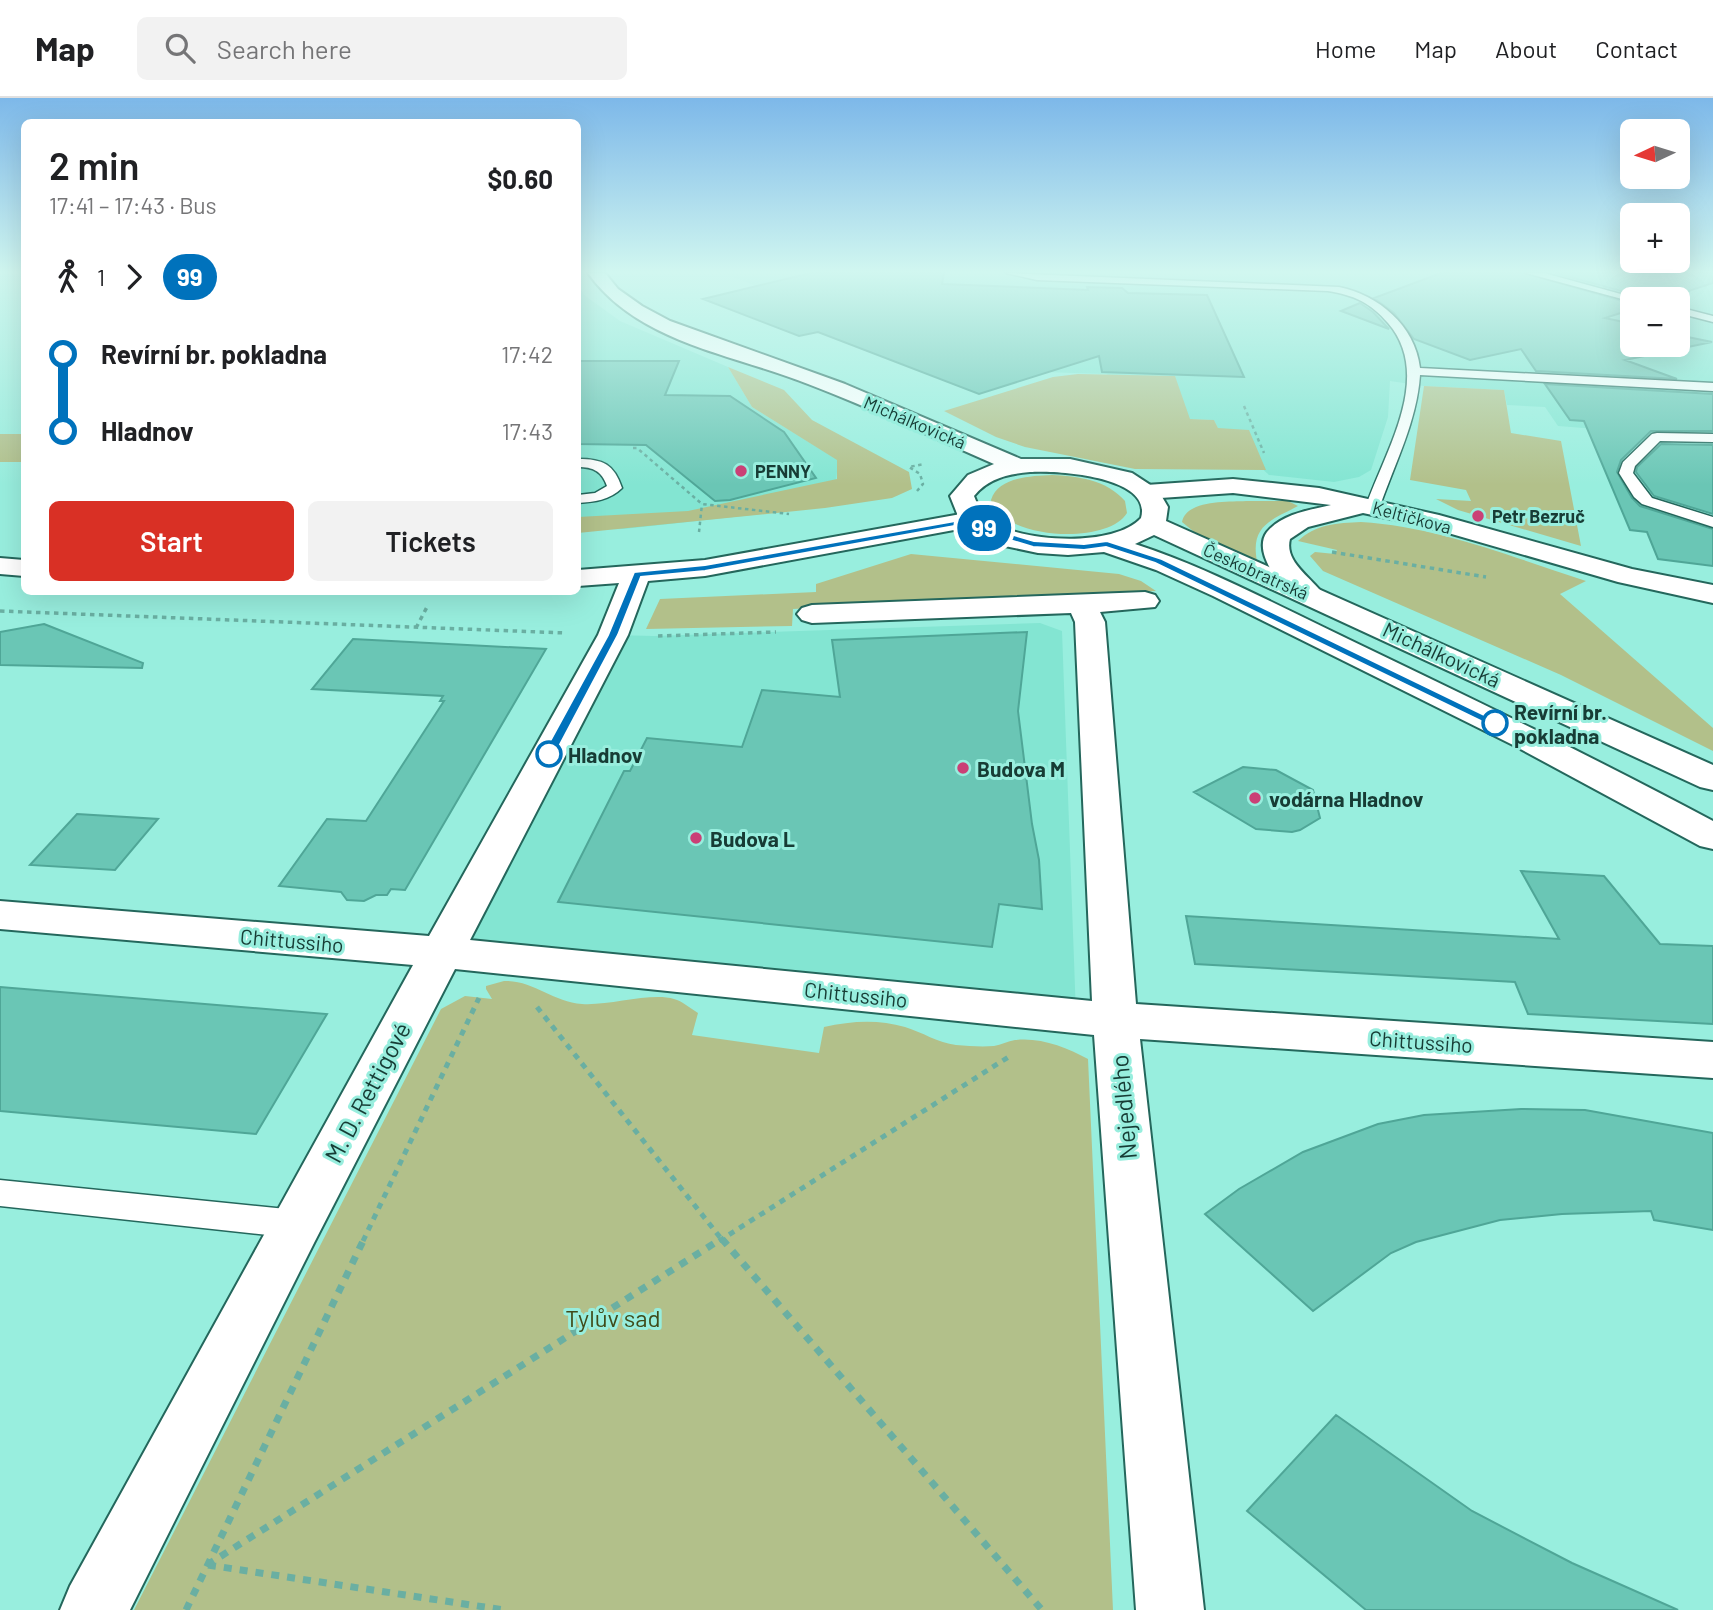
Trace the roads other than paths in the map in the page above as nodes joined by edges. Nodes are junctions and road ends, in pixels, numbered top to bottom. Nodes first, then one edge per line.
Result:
1 (717, 344) edge
2 (1408, 344) edge
3 (1414, 371) junction
4 (812, 378) junction
5 (1713, 387) edge
6 (1713, 438) edge
7 (581, 463) edge
8 (1018, 466) junction
9 (958, 469) junction
10 (1146, 492) junction
11 (581, 499) edge
12 (1373, 506) junction
13 (972, 520) junction
14 (1713, 522) edge
15 (1151, 524) junction
16 (1107, 544) junction
17 (0, 566) edge
18 (21, 568) edge
19 (637, 574) junction
20 (581, 578) edge
21 (1309, 594) junction
22 (1713, 594) edge
23 (1145, 601) dead end
24 (1082, 604) junction
25 (812, 614) dead end
26 (1361, 617) joint
27 (1713, 779) edge
28 (1713, 837) edge
29 (0, 915) edge
30 (442, 953) junction
31 (1094, 1018) junction
32 (1713, 1060) edge
33 (0, 1193) edge
34 (296, 1224) junction
35 (94, 1610) edge
36 (1170, 1610) edge

1 - 4 street, Michálkovická
2 - 3 lane
3 - 5 lane
3 - 12 lane
4 - 8 street, Michálkovická
4 - 9 street, Michálkovická
6 - 14 lane
7 - 11 lane
8 - 9 street
8 - 10 street
9 - 13 street
10 - 12 street, Keltičkova
10 - 15 street
12 - 21 street
12 - 22 street, Keltičkova
13 - 16 street
13 - 19 street
15 - 16 street
15 - 21 street, Českobratrská
16 - 28 street, Michálkovická
17 - 18 street
19 - 20 street
19 - 30 street, M. D. Rettigové
21 - 26 street, Českobratrská
23 - 24 street
24 - 25 street
24 - 31 street, Nejedlého
26 - 27 street, Michálkovická
29 - 30 street, Chittussiho
30 - 31 street, Chittussiho
30 - 34 street, M. D. Rettigové
31 - 32 street, Chittussiho
31 - 36 street, Nejedlého
33 - 34 lane
34 - 35 street, M. D. Rettigové

